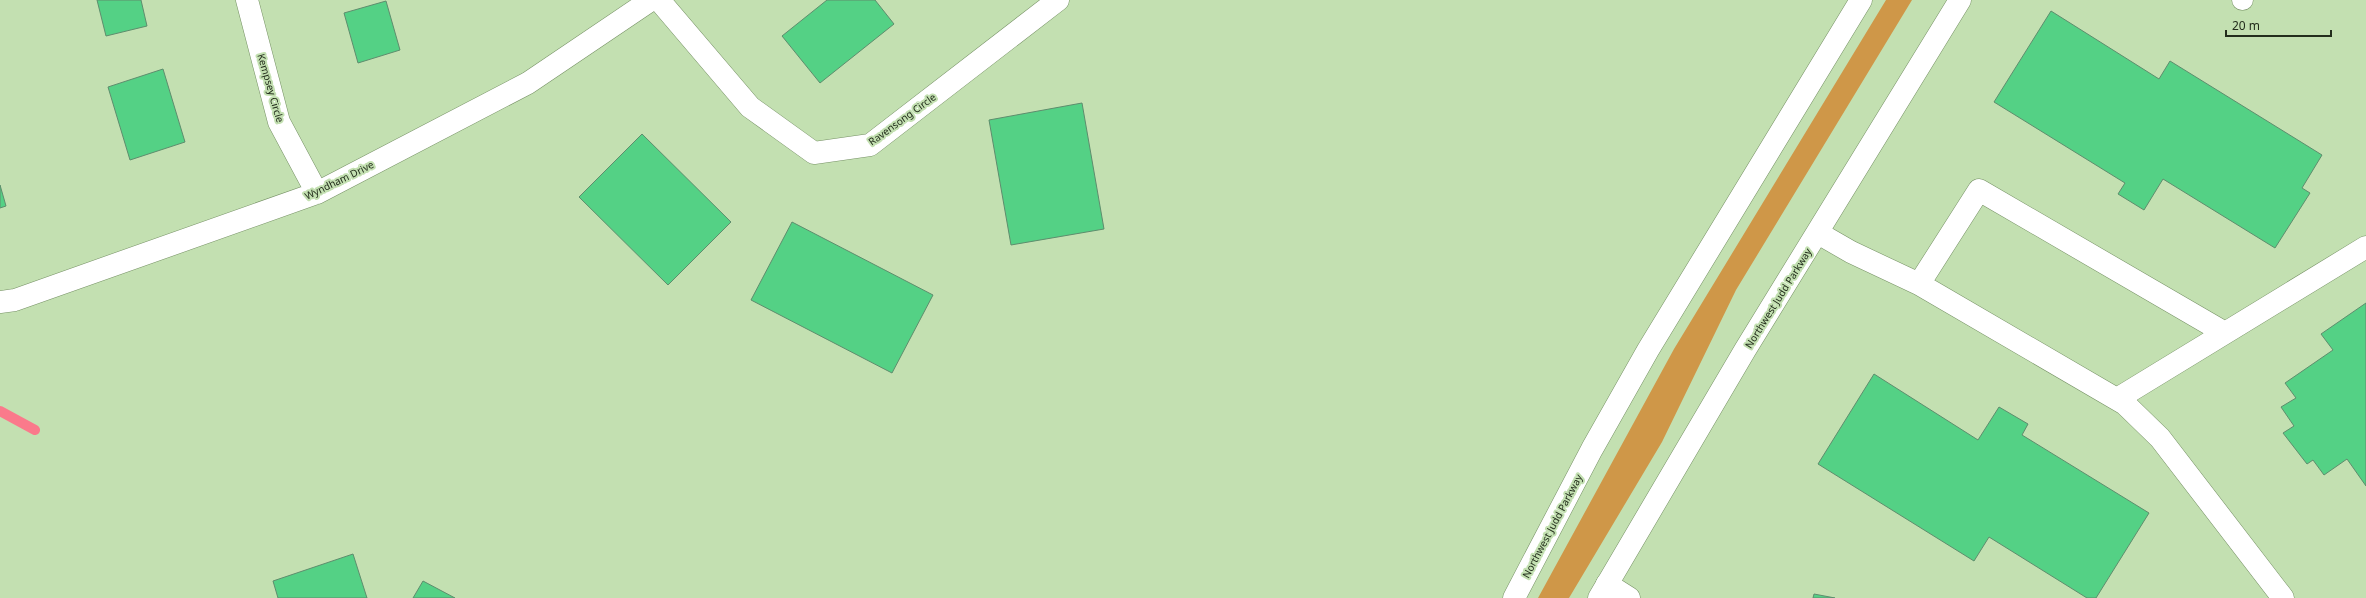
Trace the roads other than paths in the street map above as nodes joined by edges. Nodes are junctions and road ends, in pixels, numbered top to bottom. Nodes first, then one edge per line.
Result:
1 (247, 0) edge
2 (651, 0) edge
3 (659, 0) edge
4 (1058, 0) edge
5 (1861, 0) edge
6 (1960, 0) edge
7 (316, 193) junction
8 (1818, 233) junction
9 (2366, 247) edge
10 (1919, 284) junction
11 (0, 302) edge
12 (2225, 333) junction
13 (2117, 399) junction
14 (1603, 591) edge
15 (1514, 598) edge
16 (1629, 598) edge
17 (2283, 598) edge

1 - 7 main road, Kempsey Circle
2 - 7 main road, Wyndham Drive
3 - 4 main road, Ravensong Circle
5 - 15 main road, Northwest Judd Parkway
6 - 8 main road, Northwest Judd Parkway
7 - 11 main road, Wyndham Drive
8 - 10 main road
8 - 14 main road, Northwest Judd Parkway
9 - 12 main road
10 - 12 main road
10 - 13 main road
12 - 13 main road
13 - 17 main road
14 - 16 main road

